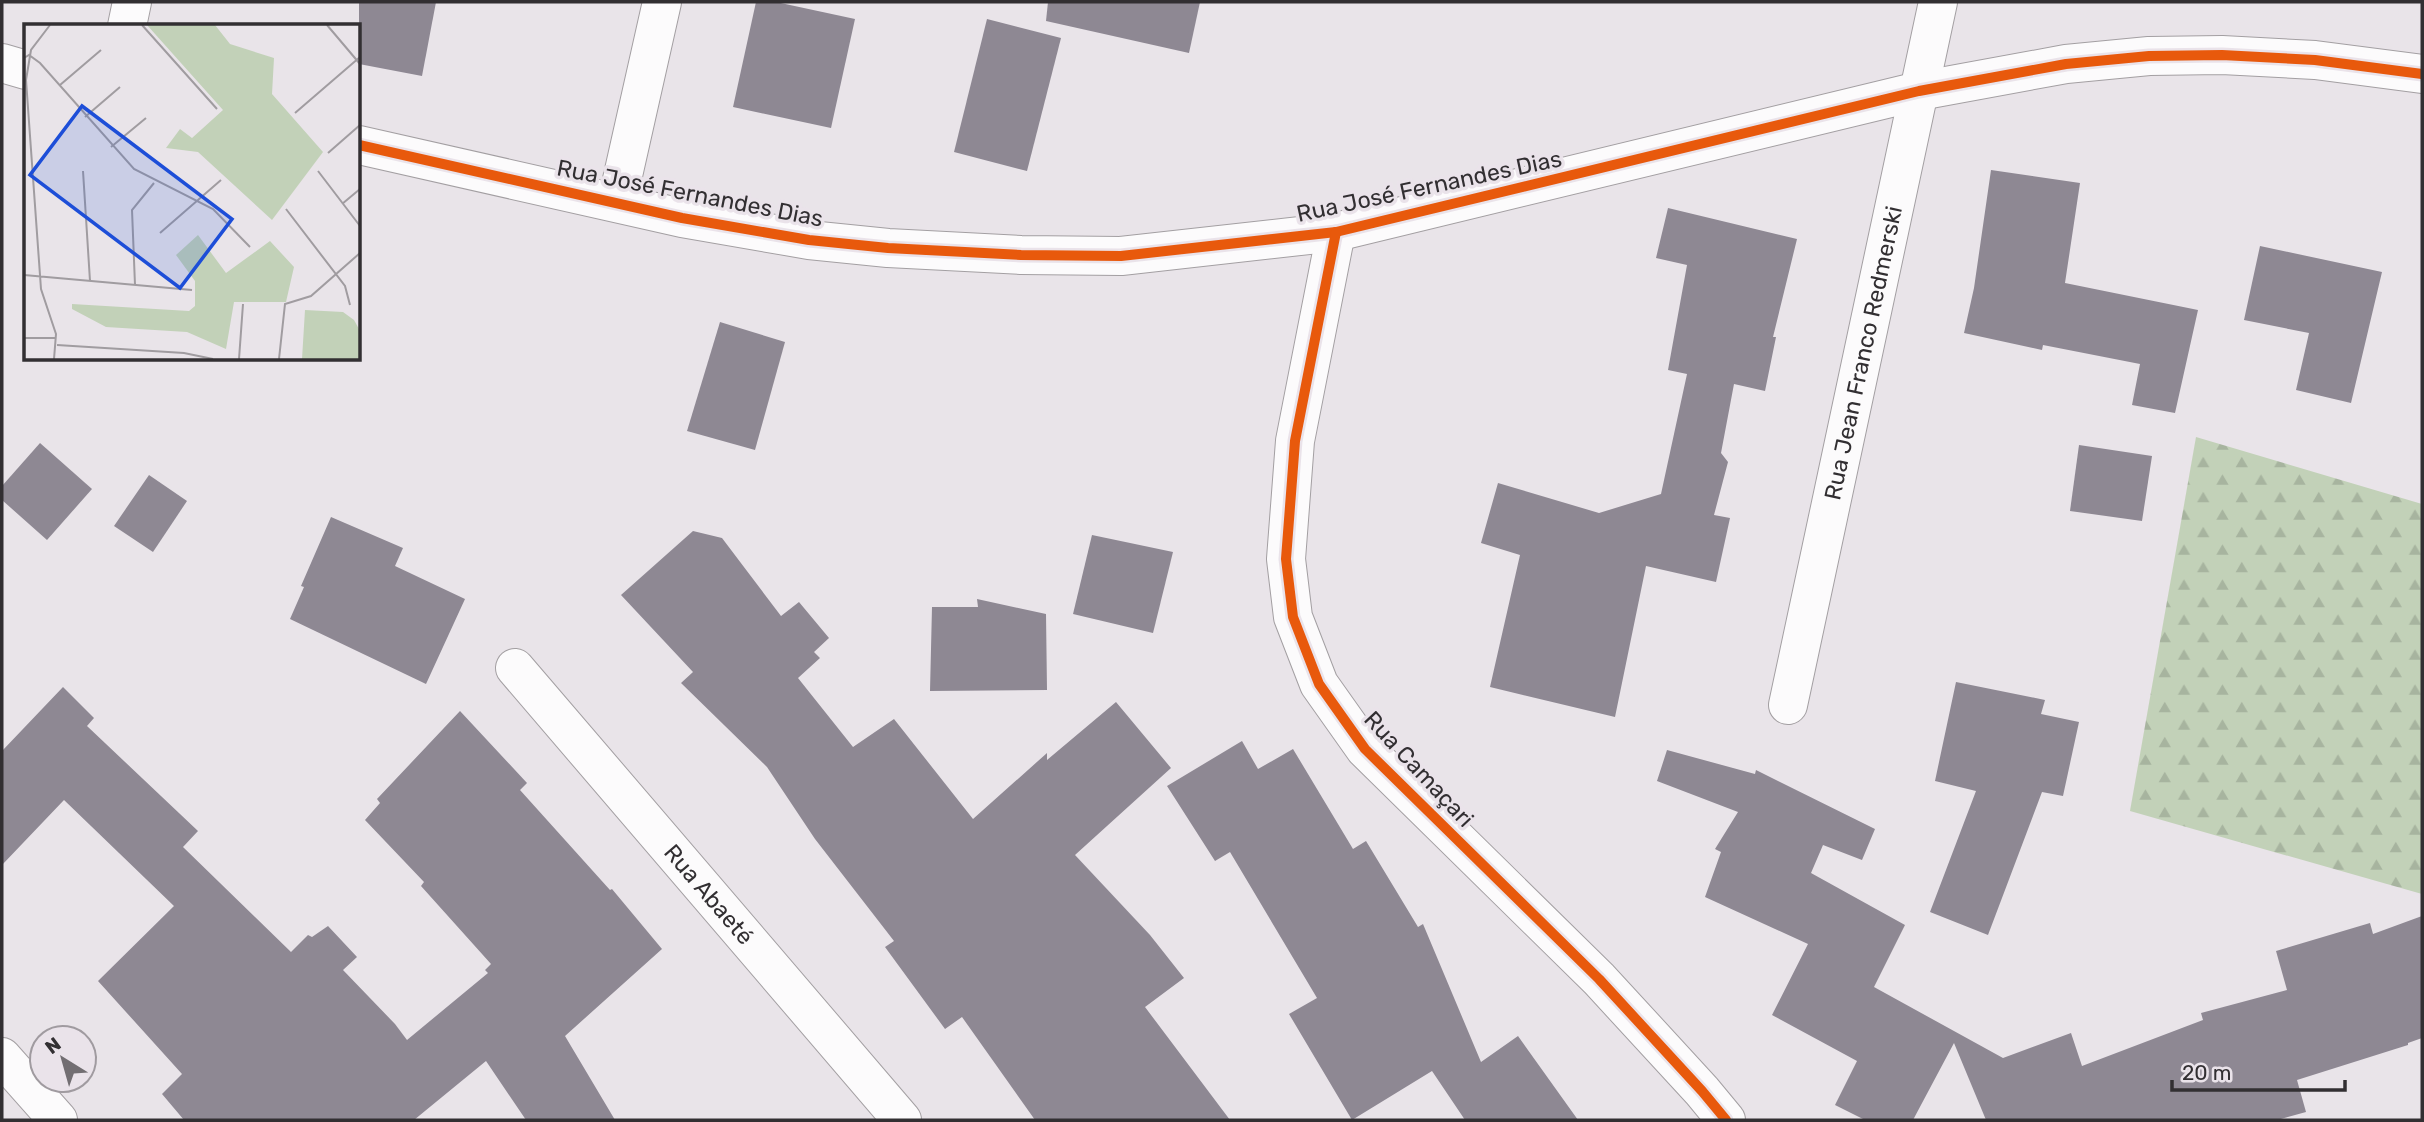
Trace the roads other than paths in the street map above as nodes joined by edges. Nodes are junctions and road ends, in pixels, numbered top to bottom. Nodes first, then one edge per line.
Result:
1 (132, 2) edge
2 (662, 2) edge
3 (1938, 2) edge
4 (127, 24) edge
5 (2, 63) edge
6 (24, 68) edge
7 (2422, 74) edge
8 (1919, 92) junction
9 (360, 145) edge
10 (617, 202) junction
11 (1336, 232) junction
12 (515, 668) dead end
13 (1788, 705) dead end
14 (2, 1057) edge
15 (58, 1120) edge
16 (902, 1120) edge
17 (1726, 1120) edge

1 - 4 street
2 - 10 street
3 - 8 street, Rua Jean Franco Redmerski
5 - 6 street
7 - 8 street, Rua José Fernandes Dias
8 - 11 street, Rua José Fernandes Dias
8 - 13 street, Rua Jean Franco Redmerski
9 - 10 street, Rua José Fernandes Dias
10 - 11 street, Rua José Fernandes Dias
11 - 17 street, Rua Camaçari
12 - 16 street, Rua Abaeté
14 - 15 street

